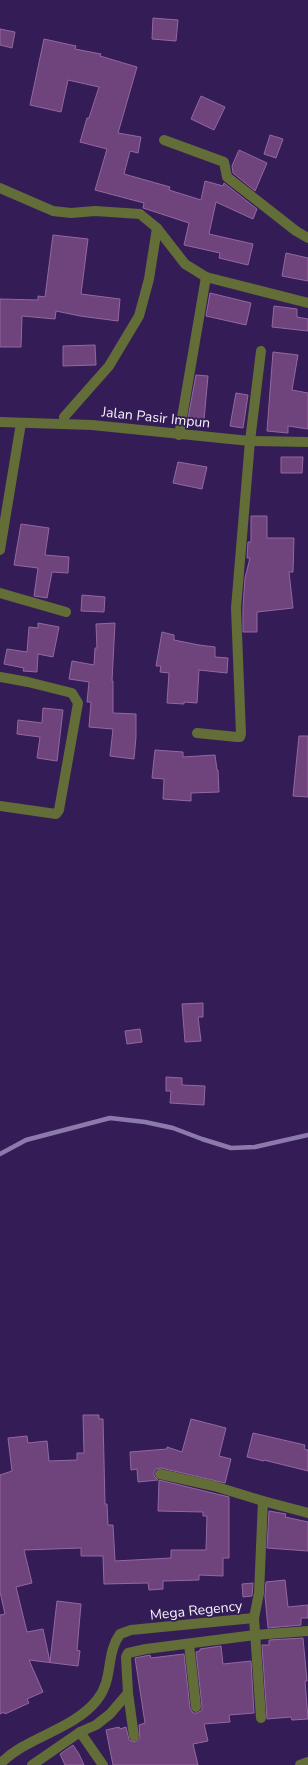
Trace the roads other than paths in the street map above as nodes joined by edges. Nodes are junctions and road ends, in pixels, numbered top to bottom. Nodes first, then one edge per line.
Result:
1 (164, 140) dead end
2 (0, 188) edge
3 (156, 228) junction
4 (308, 238) edge
5 (206, 277) junction
6 (308, 303) edge
7 (262, 350) dead end
8 (0, 422) edge
9 (21, 423) junction
10 (64, 424) junction
11 (179, 435) junction
12 (250, 441) junction
13 (308, 442) edge
14 (0, 550) edge
15 (0, 593) edge
16 (66, 612) dead end
17 (0, 679) edge
18 (197, 733) dead end
19 (0, 806) edge
20 (160, 1474) dead end
21 (263, 1502) junction
22 (308, 1513) edge
23 (254, 1618) junction
24 (308, 1631) edge
25 (255, 1635) junction
26 (189, 1644) junction
27 (128, 1693) junction
28 (196, 1706) dead end
29 (261, 1718) dead end
30 (80, 1732) junction
31 (134, 1736) dead end
32 (308, 1762) edge
33 (0, 1764) edge
34 (33, 1765) edge
35 (103, 1765) edge
36 (300, 1765) edge

1 - 4 street
2 - 3 street
3 - 5 street
3 - 10 street
5 - 6 street
5 - 11 street
7 - 12 street
8 - 9 street, Jalan Pasir Impun
9 - 10 street, Jalan Pasir Impun
9 - 14 street
10 - 11 street, Jalan Pasir Impun
11 - 12 street, Jalan Pasir Impun
12 - 13 street, Jalan Pasir Impun
12 - 18 street
15 - 16 street
17 - 19 street
20 - 21 street
21 - 22 street
21 - 23 street
23 - 25 street, Mega Regency
23 - 33 street, Mega Regency
24 - 25 street
25 - 26 street
25 - 29 street, Mega Regency
26 - 27 street
26 - 28 street
27 - 30 street
27 - 31 street
30 - 34 street
30 - 35 street
32 - 36 street

